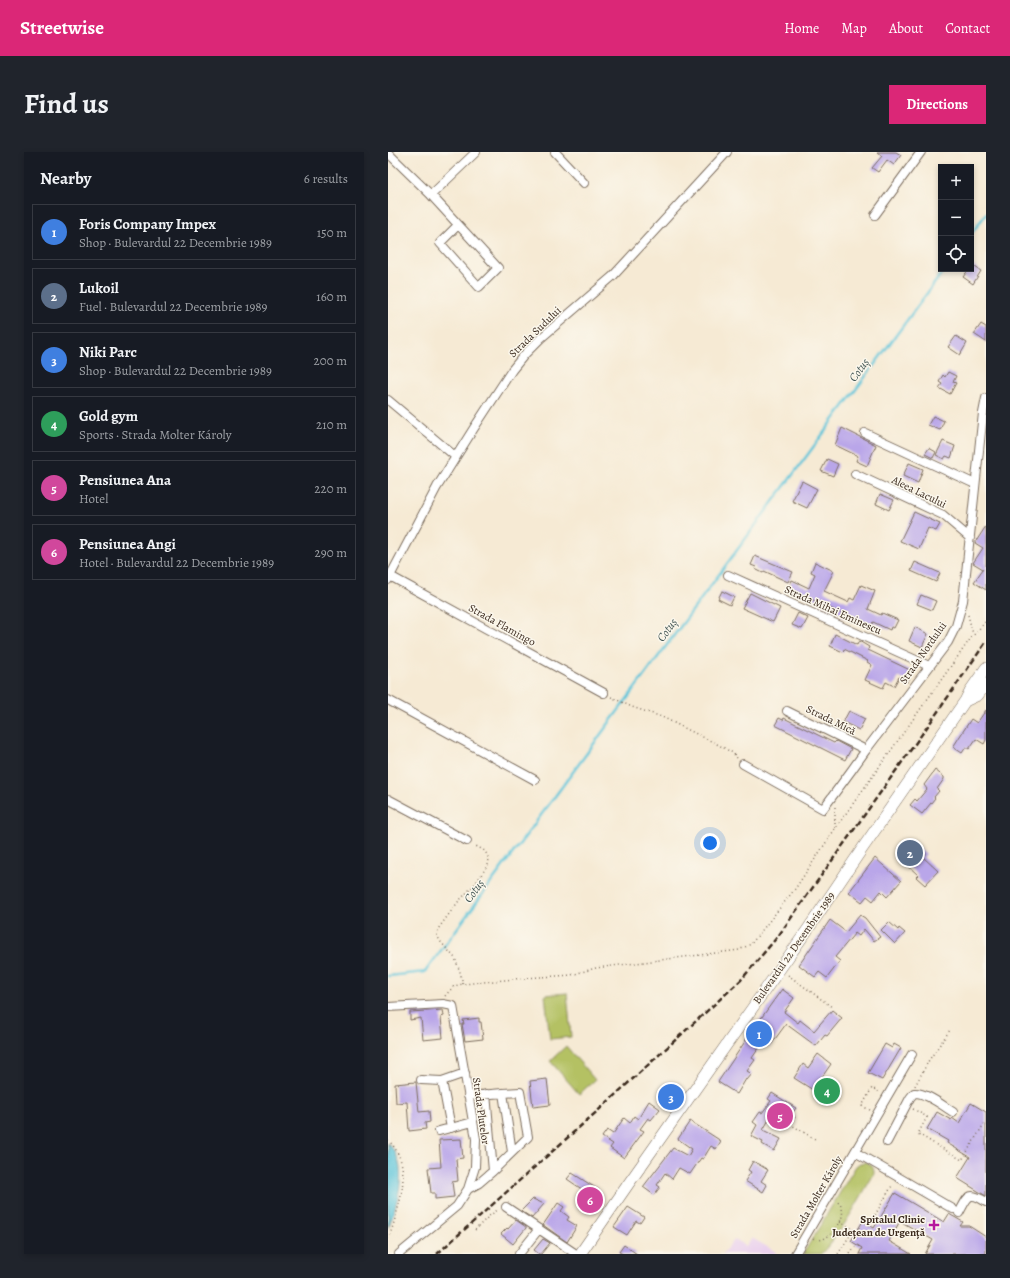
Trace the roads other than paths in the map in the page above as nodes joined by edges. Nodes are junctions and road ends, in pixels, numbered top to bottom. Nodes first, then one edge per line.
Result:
1 (476, 152) edge
2 (555, 152) edge
3 (727, 152) edge
4 (921, 152) edge
5 (388, 153) edge
6 (584, 183) dead end
7 (431, 195) junction
8 (875, 215) dead end
9 (458, 225) junction
10 (986, 398) edge
11 (388, 400) edge
12 (865, 433) dead end
13 (456, 457) junction
14 (855, 474) dead end
15 (976, 484) junction
16 (970, 538) junction
17 (728, 575) dead end
18 (389, 578) edge
19 (929, 666) junction
20 (986, 668) edge
21 (986, 684) edge
22 (604, 693) road end
23 (388, 700) edge
24 (965, 701) junction
25 (787, 711) dead end
26 (866, 750) junction
27 (743, 764) road end
28 (536, 780) dead end
29 (388, 799) edge
30 (467, 841) road end
31 (388, 1007) edge
32 (912, 1054) dead end
33 (464, 1073) junction
34 (421, 1080) dead end
35 (442, 1081) junction
36 (503, 1093) junction
37 (486, 1094) junction
38 (468, 1096) junction
39 (953, 1112) dead end
40 (473, 1122) junction
41 (451, 1128) junction
42 (439, 1131) dead end
43 (886, 1142) dead end
44 (512, 1152) junction
45 (855, 1152) junction
46 (493, 1171) junction
47 (468, 1189) junction
48 (986, 1202) edge
49 (504, 1207) road end
50 (539, 1229) junction
51 (399, 1254) edge
52 (519, 1254) edge
53 (576, 1254) edge
54 (580, 1254) edge
55 (795, 1254) edge

1 - 7 street
2 - 6 street
3 - 13 street, Strada Sudului
4 - 8 street
5 - 7 street
7 - 9 street
9 - 9 street
10 - 15 street, Strada Nordului
11 - 13 street
12 - 15 street
13 - 18 street, Strada Sudului
14 - 16 street, Aleea Lacului
15 - 16 street, Strada Nordului
16 - 19 street, Strada Nordului
17 - 19 street, Strada Mihai Eminescu
18 - 22 street, Strada Flamingo
19 - 26 street, Strada Nordului
20 - 24 main road, Bulevardul 22 Decembrie 1989
21 - 24 main road, Bulevardul 22 Decembrie 1989
23 - 28 street
24 - 54 main road, Bulevardul 22 Decembrie 1989
25 - 26 street, Strada Mică
26 - 27 street, Strada Nordului
29 - 30 street
31 - 33 street, Strada Plutelor
32 - 45 street, Strada Molter Károly
33 - 35 street
33 - 38 street, Strada Plutelor
34 - 35 street
35 - 41 street
36 - 37 street
36 - 44 street
36 - 44 street
37 - 38 street
37 - 46 street
38 - 40 street, Strada Plutelor
39 - 43 street
40 - 41 street
40 - 47 street, Strada Plutelor
41 - 42 street
44 - 46 street
45 - 48 street, Strada Molter Károly
45 - 55 street, Strada Molter Károly
46 - 47 street
47 - 51 street, Strada Plutelor
49 - 50 street
50 - 52 street
50 - 53 street

